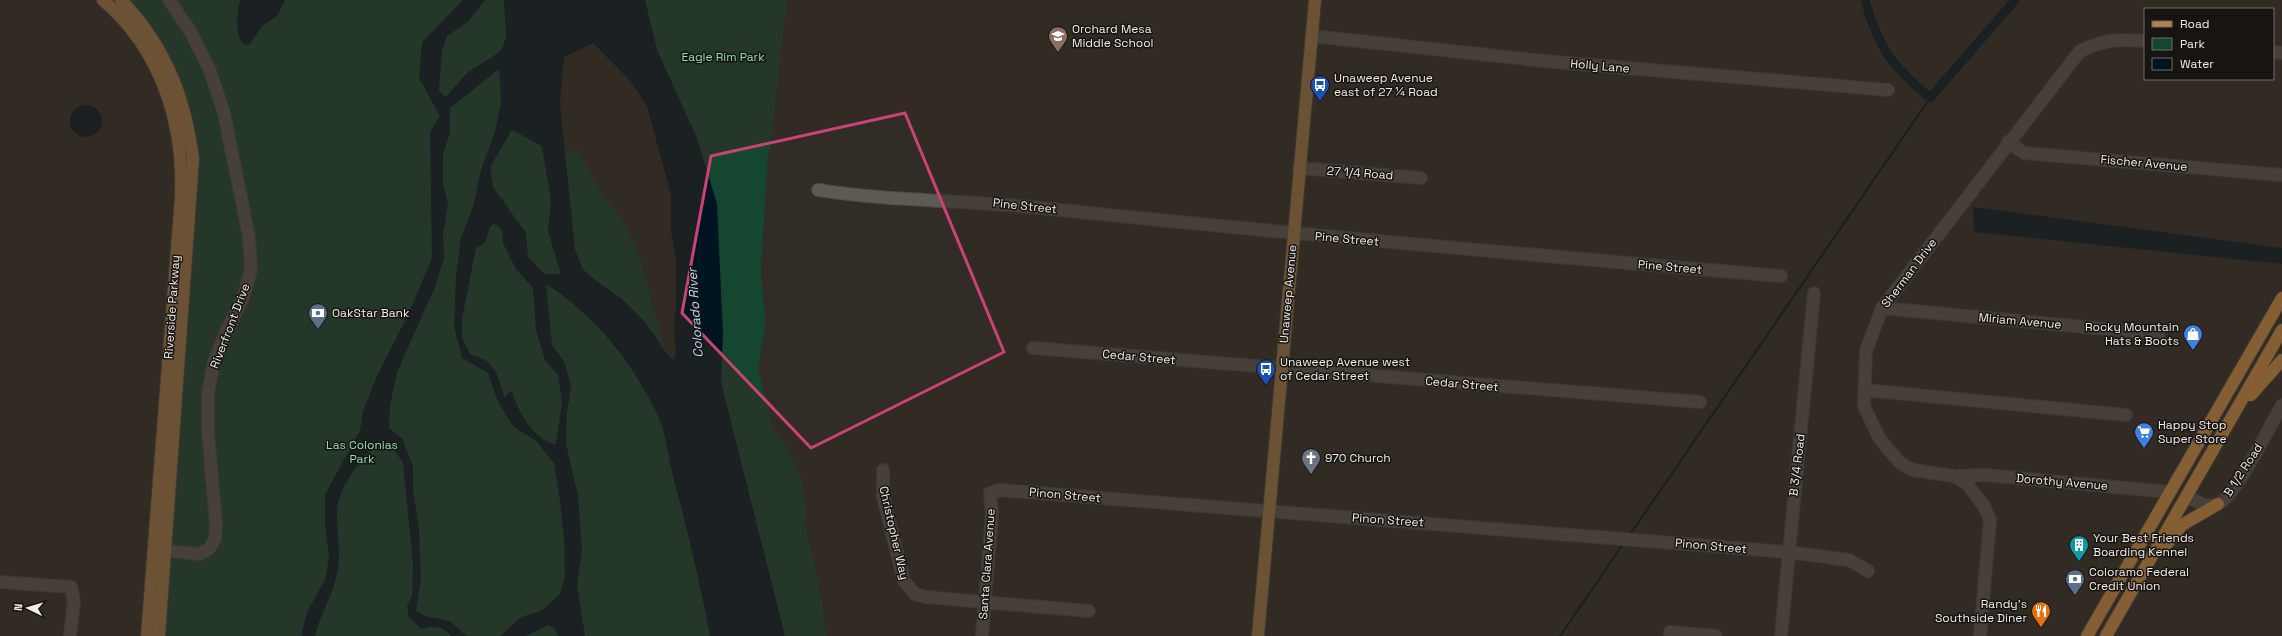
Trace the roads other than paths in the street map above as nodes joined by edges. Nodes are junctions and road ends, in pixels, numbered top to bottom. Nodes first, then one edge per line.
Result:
1 (103, 0) edge
2 (121, 0) edge
3 (169, 0) edge
4 (1315, 0) edge
5 (1312, 36) junction
6 (2144, 41) edge
7 (1888, 90) dead end
8 (2008, 142) junction
9 (1299, 168) junction
10 (2282, 175) edge
11 (1421, 178) dead end
12 (818, 190) dead end
13 (1293, 235) junction
14 (1781, 276) dead end
15 (1814, 293) dead end
16 (2282, 298) edge
17 (1882, 308) junction
18 (2282, 330) edge
19 (2159, 334) dead end
20 (1033, 348) dead end
21 (2282, 360) edge
22 (1282, 369) junction
23 (1865, 390) junction
24 (2245, 395) junction
25 (1700, 402) dead end
26 (2282, 405) edge
27 (2126, 414) dead end
28 (2203, 435) junction
29 (883, 470) dead end
30 (1954, 476) junction
31 (2170, 492) junction
32 (990, 493) joint
33 (2186, 496) junction
34 (2218, 504) junction
35 (1269, 512) junction
36 (2156, 548) junction
37 (166, 551) junction
38 (1787, 552) junction
39 (1868, 571) dead end
40 (0, 582) edge
41 (985, 602) junction
42 (2124, 605) junction
43 (1089, 611) dead end
44 (1670, 632) dead end
45 (70, 636) edge
46 (147, 636) edge
47 (159, 636) edge
48 (982, 636) edge
49 (1258, 636) edge
50 (1716, 636) edge
51 (1781, 636) edge
52 (1980, 636) edge
53 (2086, 636) edge
54 (2106, 636) edge

1 - 46 main road, Riverside Parkway
2 - 37 main road, Riverside Parkway
3 - 37 street, Riverfront Drive
4 - 5 main road, Unaweep Avenue
5 - 7 street, Holly Lane
5 - 9 main road, Unaweep Avenue
6 - 8 street, Sherman Drive
8 - 10 street, Fischer Avenue
8 - 17 street, Sherman Drive
9 - 11 street, 27 1/4 Road
9 - 13 main road, Unaweep Avenue
12 - 13 street, Pine Street
13 - 14 street, Pine Street
13 - 22 main road, Unaweep Avenue
15 - 38 street, B 3/4 Road
16 - 28 highway
17 - 19 street, Miriam Avenue
17 - 23 street, Sherman Drive
18 - 24 highway
20 - 22 street, Cedar Street
21 - 24 highway
22 - 25 street, Cedar Street
22 - 35 main road, Unaweep Avenue
23 - 27 street
23 - 30 street, Sherman Drive
24 - 33 highway
26 - 34 street, B 1/2 Road
28 - 31 highway
28 - 33 highway
29 - 41 street, Christopher Way
30 - 31 street, Dorothy Avenue
30 - 52 street, Sherman Drive
31 - 36 highway
31 - 53 highway
32 - 35 street, Pinon Street
32 - 41 street, Santa Clara Avenue
33 - 34 street, B 1/2 Road
33 - 36 highway
34 - 42 highway
35 - 38 street, Pinon Street
35 - 49 main road, Unaweep Avenue
36 - 42 highway
37 - 47 main road, Riverside Parkway
38 - 39 street, Pinon Street
38 - 51 street, B 3/4 Road
40 - 45 street
41 - 43 street
41 - 48 street, Santa Clara Avenue
42 - 54 highway
44 - 50 street

